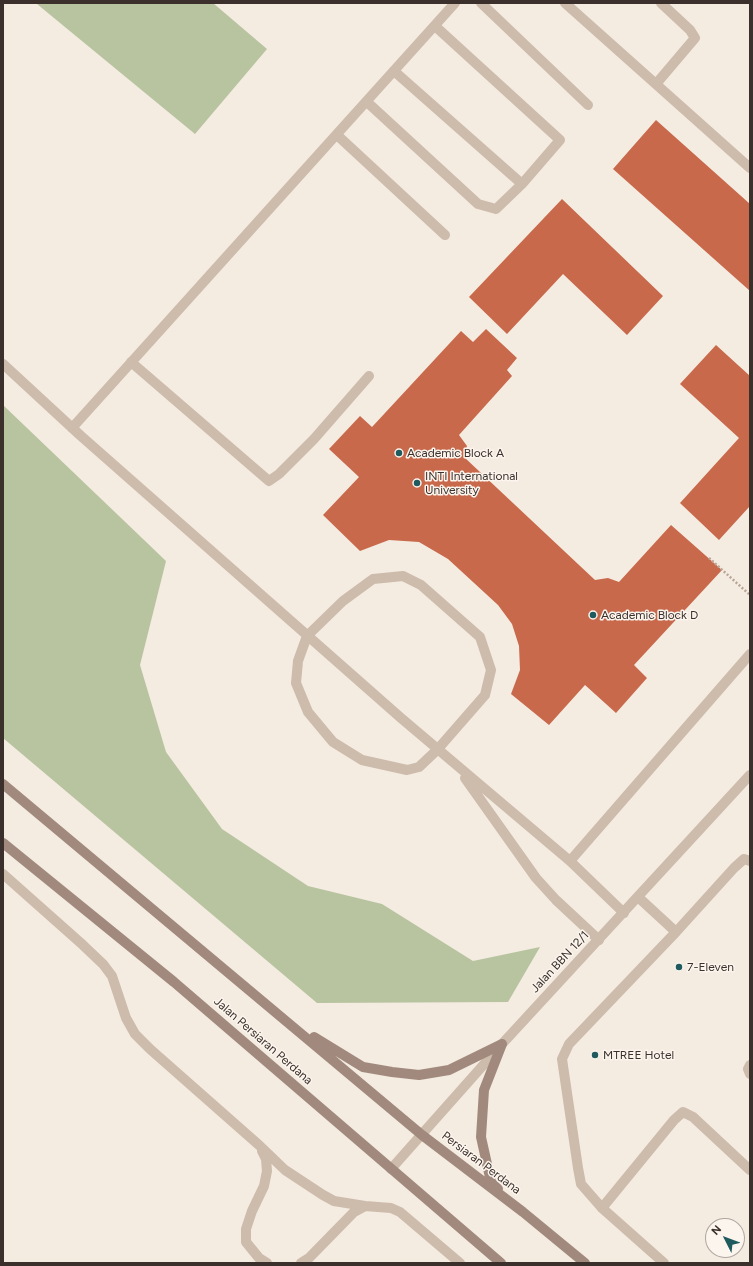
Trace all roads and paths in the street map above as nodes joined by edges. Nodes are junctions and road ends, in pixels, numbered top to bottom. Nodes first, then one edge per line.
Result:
1 (455, 3) edge
2 (480, 3) edge
3 (565, 3) edge
4 (661, 3) edge
5 (435, 26) junction
6 (394, 71) junction
7 (656, 84) junction
8 (367, 102) junction
9 (588, 105) dead end
10 (336, 134) junction
11 (750, 168) edge
12 (522, 184) junction
13 (445, 235) dead end
14 (131, 362) junction
15 (3, 364) edge
16 (369, 376) dead end
17 (72, 428) junction
18 (709, 558) dead end
19 (750, 595) edge
20 (307, 636) junction
21 (750, 654) edge
22 (437, 750) junction
23 (459, 768) junction
24 (749, 779) edge
25 (3, 784) edge
26 (3, 843) edge
27 (570, 861) junction
28 (750, 861) edge
29 (3, 874) edge
30 (638, 898) junction
31 (624, 913) junction
32 (676, 932) junction
33 (599, 940) junction
34 (288, 1022) junction
35 (502, 1044) junction
36 (750, 1065) edge
37 (750, 1074) edge
38 (422, 1135) junction
39 (260, 1146) junction
40 (391, 1169) junction
41 (750, 1170) edge
42 (365, 1206) junction
43 (602, 1208) junction
44 (523, 1212) junction
45 (267, 1263) edge
46 (301, 1263) edge
47 (460, 1263) edge
48 (501, 1263) edge
49 (585, 1263) edge
50 (664, 1263) edge

1 - 5 street
2 - 9 street
3 - 7 street
4 - 7 street
5 - 6 street
5 - 12 street
6 - 8 street
6 - 12 street
7 - 11 street
8 - 10 street
8 - 12 street
10 - 13 street
10 - 14 street
14 - 16 street
14 - 17 street
15 - 17 street
17 - 20 street
18 - 19 path
20 - 22 street
20 - 22 street
20 - 22 street
21 - 27 street
22 - 23 street
23 - 27 street
23 - 33 street
24 - 30 street, Jalan BBN 12/1
25 - 34 main road
26 - 40 main road, Jalan Persiaran Perdana
27 - 31 street
28 - 32 street
29 - 39 street
30 - 31 street, Jalan BBN 12/1
30 - 32 street
31 - 33 street, Jalan BBN 12/1
32 - 43 street
33 - 35 street, Jalan BBN 12/1
34 - 35 main road
34 - 38 main road
35 - 38 street, Jalan BBN 12/1
35 - 44 main road
36 - 37 street
38 - 40 street, Jalan BBN 12/1
38 - 44 main road, Persiaran Perdana
39 - 42 street
39 - 45 street
40 - 48 main road, Jalan Persiaran Perdana
41 - 43 street
42 - 46 street
42 - 47 street
43 - 50 street
44 - 49 main road

